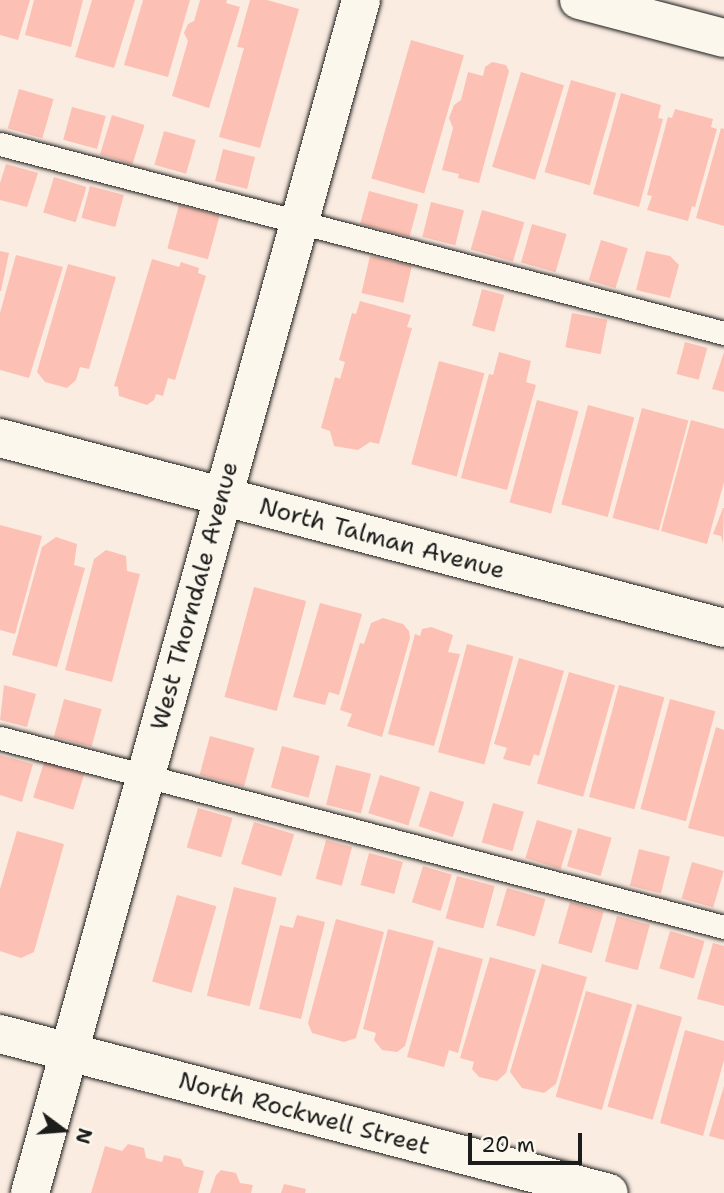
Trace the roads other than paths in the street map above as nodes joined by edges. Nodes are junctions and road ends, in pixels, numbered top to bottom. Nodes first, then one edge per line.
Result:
1 (361, 0) edge
2 (579, 0) edge
3 (724, 38) edge
4 (0, 144) edge
5 (299, 222) junction
6 (724, 333) edge
7 (0, 439) edge
8 (223, 497) junction
9 (724, 628) edge
10 (0, 738) edge
11 (146, 776) junction
12 (724, 928) edge
13 (0, 1034) edge
14 (69, 1052) junction
15 (30, 1193) edge
16 (609, 1193) edge

1 - 5 street, West Thorndale Avenue
2 - 3 street
4 - 5 lane
5 - 6 lane
5 - 8 street, West Thorndale Avenue
7 - 8 street, North Talman Avenue
8 - 9 street, North Talman Avenue
8 - 11 street, West Thorndale Avenue
10 - 11 lane
11 - 12 lane
11 - 14 street, West Thorndale Avenue
13 - 14 street, North Rockwell Street
14 - 15 street, West Thorndale Avenue
14 - 16 street, North Rockwell Street

